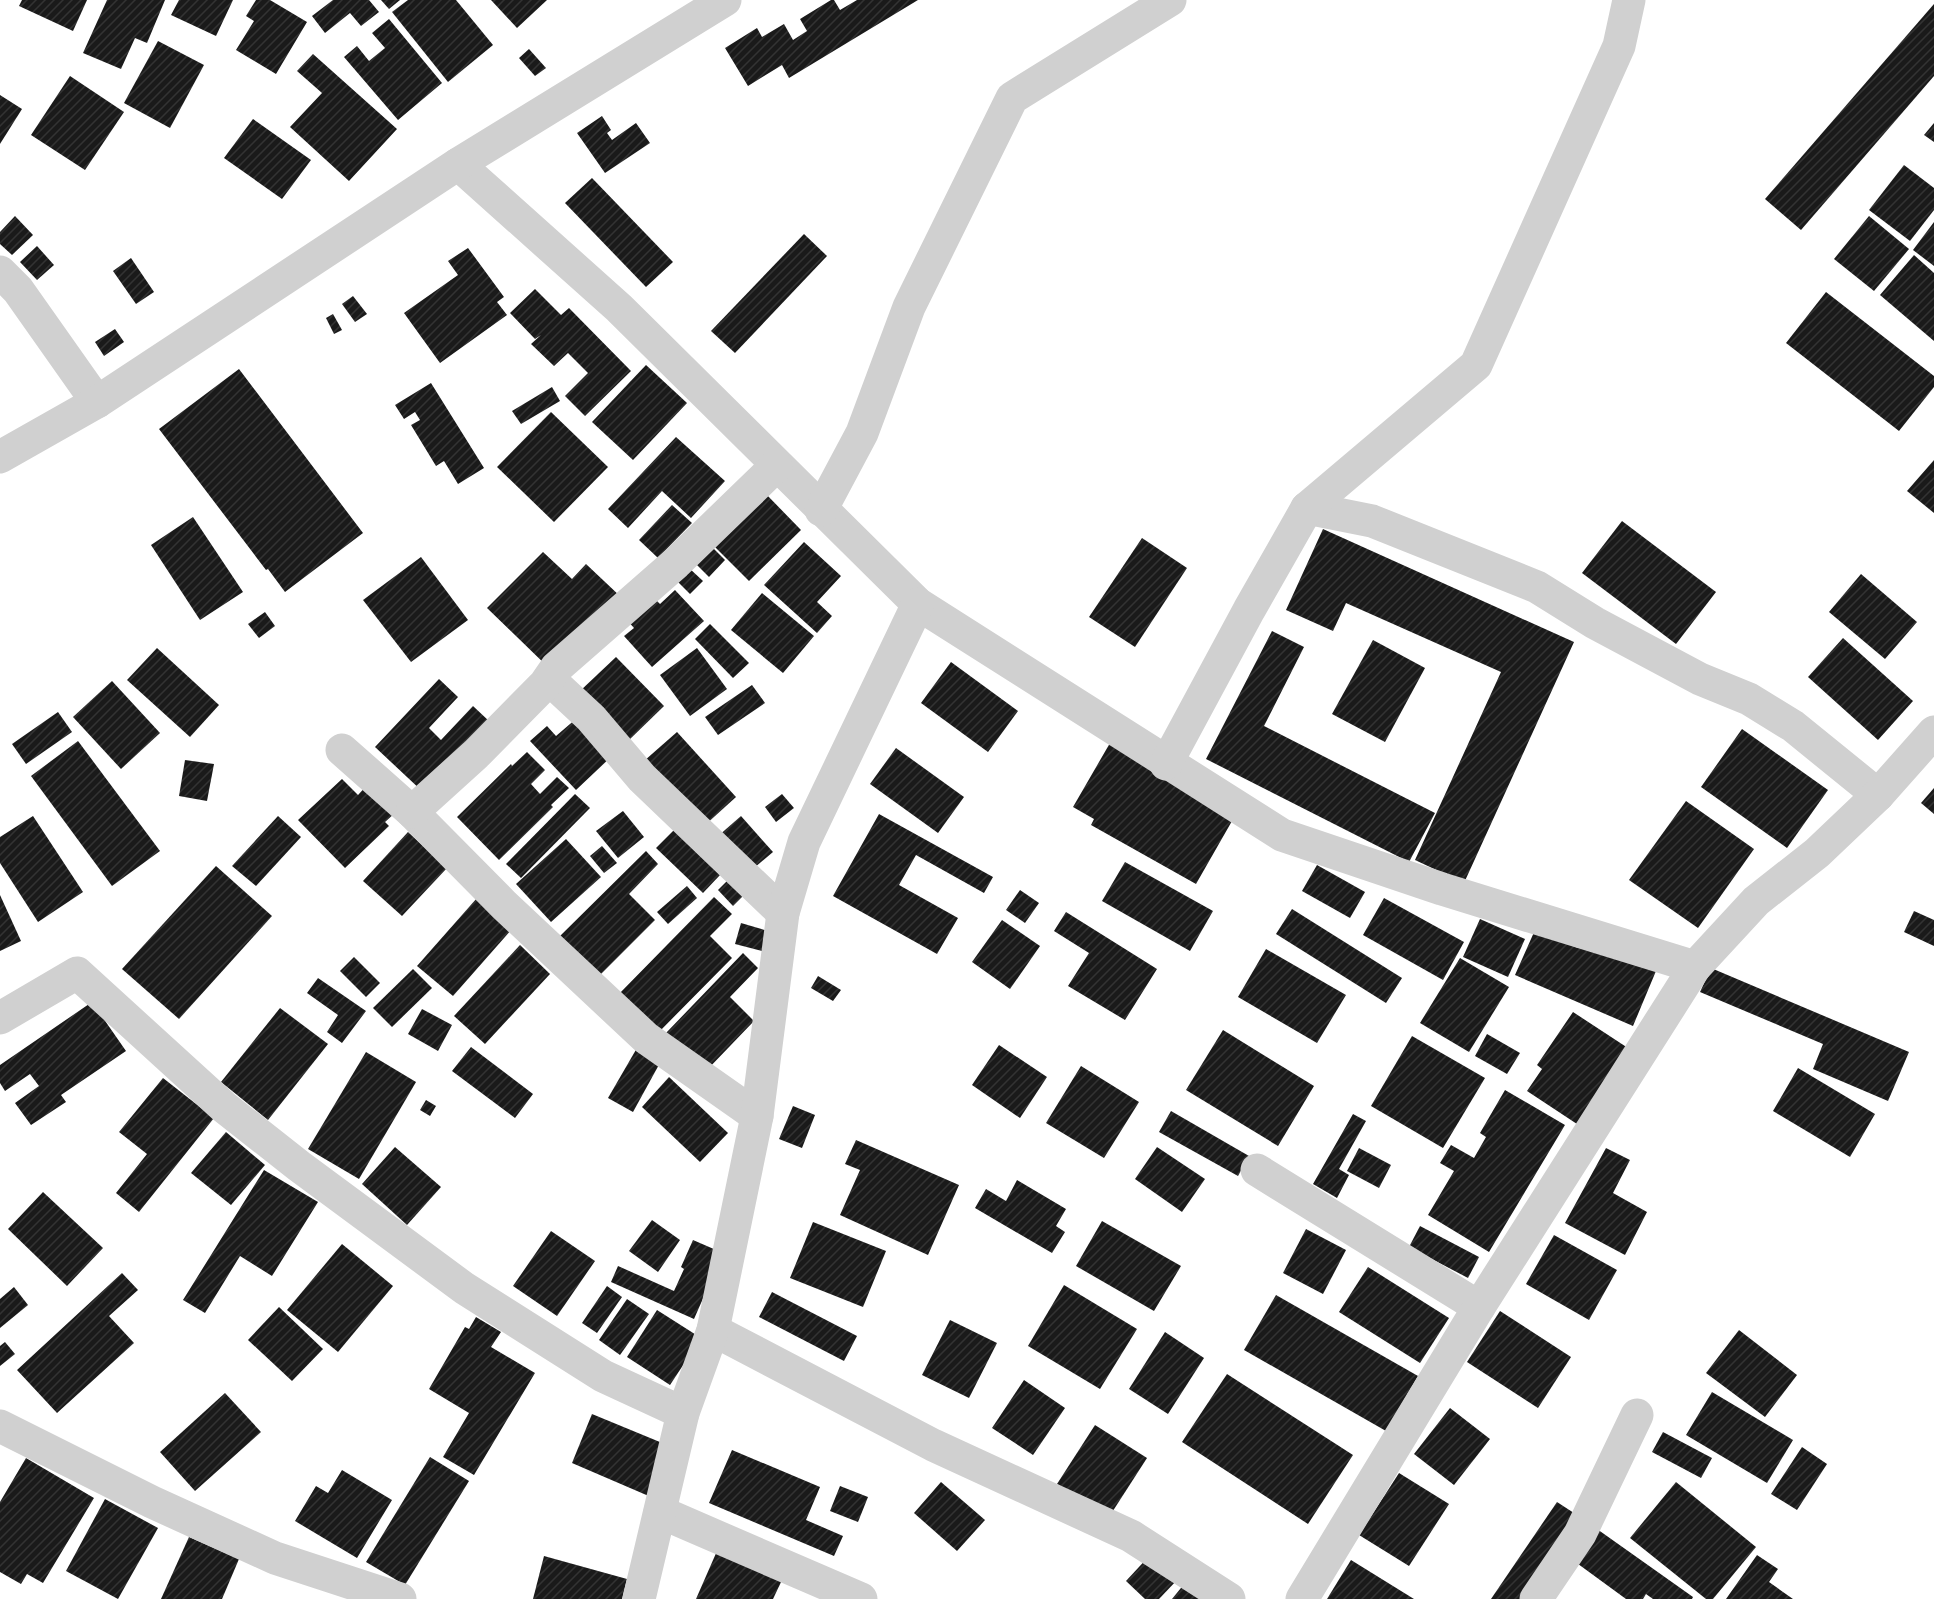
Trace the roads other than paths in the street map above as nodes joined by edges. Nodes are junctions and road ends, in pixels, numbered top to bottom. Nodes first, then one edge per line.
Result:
1 (725, 0) edge
2 (1170, 0) edge
3 (1629, 0) edge
4 (458, 164) junction
5 (0, 272) edge
6 (98, 402) junction
7 (0, 458) edge
8 (776, 466) junction
9 (1307, 508) junction
10 (821, 510) junction
11 (918, 604) junction
12 (549, 679) junction
13 (1934, 732) edge
14 (342, 750) dead end
15 (1166, 764) junction
16 (1878, 795) junction
17 (412, 812) junction
18 (783, 913) junction
19 (1695, 967) junction
20 (0, 1018) edge
21 (757, 1116) junction
22 (1257, 1170) dead end
23 (1479, 1307) junction
24 (713, 1330) junction
25 (683, 1413) junction
26 (1637, 1415) dead end
27 (0, 1425) edge
28 (660, 1512) junction
29 (400, 1599) edge
30 (639, 1599) edge
31 (861, 1599) edge
32 (1229, 1599) edge
33 (1302, 1599) edge
34 (1536, 1599) edge

1 - 4 street
2 - 10 street
3 - 9 street
4 - 6 street
4 - 8 street
5 - 6 street
6 - 7 street
8 - 10 street
8 - 12 street
9 - 15 street
9 - 16 street
10 - 11 street
11 - 15 street
11 - 18 street
12 - 17 street
12 - 18 street
13 - 16 street
14 - 17 street
15 - 19 street
16 - 19 street
17 - 21 street
18 - 21 street
19 - 23 street
20 - 25 street
21 - 24 street
22 - 23 street
23 - 33 street
24 - 25 street
24 - 32 street
25 - 28 street
26 - 34 street
27 - 29 street
28 - 30 street
28 - 31 street

